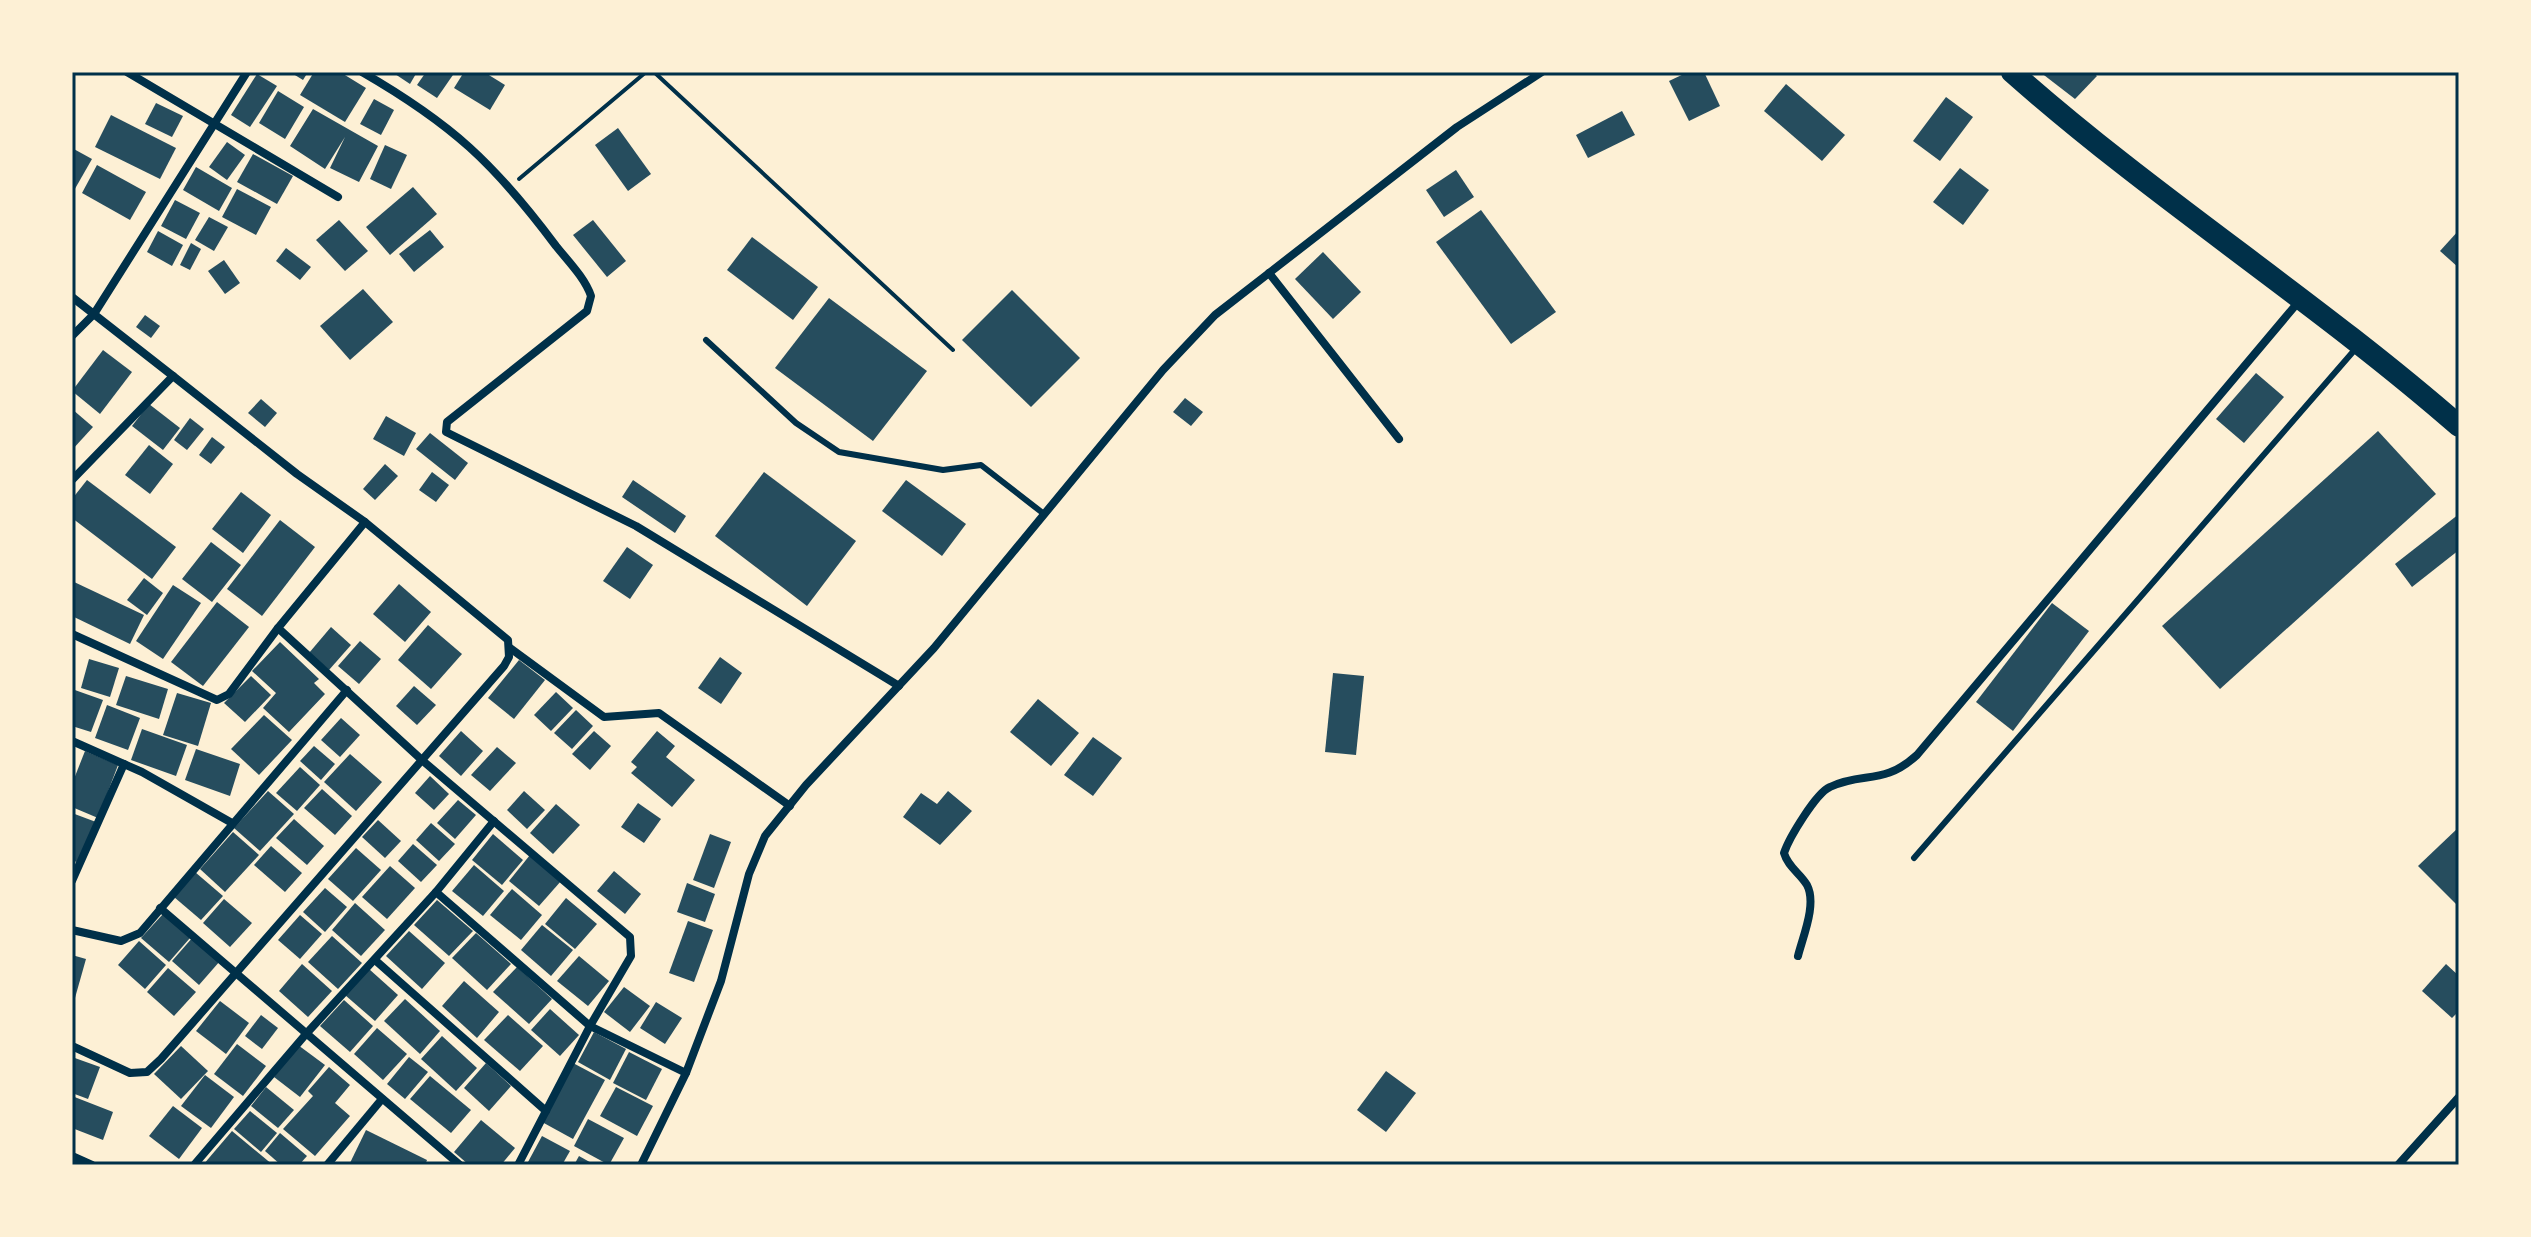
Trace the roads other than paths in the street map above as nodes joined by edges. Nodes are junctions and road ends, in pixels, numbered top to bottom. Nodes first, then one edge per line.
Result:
1 (127, 72) edge
2 (247, 72) edge
3 (362, 72) edge
4 (1542, 72) edge
5 (2012, 72) edge
6 (215, 125) junction
7 (338, 197) dead end
8 (1269, 273) junction
9 (72, 297) edge
10 (2301, 299) junction
11 (94, 314) junction
12 (72, 336) edge
13 (706, 340) dead end
14 (2360, 344) junction
15 (173, 376) junction
16 (2459, 426) edge
17 (1399, 439) dead end
18 (72, 480) edge
19 (1044, 514) junction
20 (365, 522) junction
21 (278, 628) junction
22 (72, 634) edge
23 (510, 648) junction
24 (899, 686) junction
25 (347, 690) junction
26 (72, 741) edge
27 (423, 761) junction
28 (124, 764) junction
29 (790, 806) junction
30 (494, 821) junction
31 (232, 823) junction
32 (1914, 858) dead end
33 (72, 881) edge
34 (436, 892) junction
35 (160, 908) junction
36 (72, 930) edge
37 (1798, 956) dead end
38 (375, 960) junction
39 (235, 971) junction
40 (590, 1026) junction
41 (306, 1034) junction
42 (72, 1046) edge
43 (686, 1073) junction
44 (2459, 1097) edge
45 (382, 1099) junction
46 (546, 1111) junction
47 (72, 1156) edge
48 (92, 1165) edge
49 (194, 1165) edge
50 (327, 1165) edge
51 (460, 1165) edge
52 (518, 1165) edge
53 (641, 1165) edge
54 (2398, 1165) edge

1 - 6 street
2 - 6 street
3 - 24 street
4 - 8 street
5 - 10 highway
6 - 7 street
6 - 11 street
8 - 17 street
8 - 19 street
9 - 11 street
10 - 14 highway
10 - 37 street
11 - 12 street
11 - 15 street
13 - 19 lane
14 - 16 highway
14 - 32 lane
15 - 18 street
15 - 20 street
19 - 24 street
20 - 21 street
20 - 23 street
21 - 22 street
21 - 25 street
23 - 27 street
23 - 29 street
24 - 29 street
25 - 27 street
25 - 31 street
26 - 28 street
27 - 30 street
27 - 39 street
28 - 31 street
28 - 33 street
29 - 43 street
30 - 34 street
30 - 40 street
31 - 35 street
34 - 38 street
34 - 40 street
35 - 36 street
35 - 39 street
38 - 41 street
38 - 46 street
39 - 41 street
39 - 42 street
40 - 43 street
40 - 46 street
41 - 45 street
41 - 49 street
43 - 53 street
44 - 54 street
45 - 50 street
45 - 51 street
46 - 52 street
47 - 48 street

